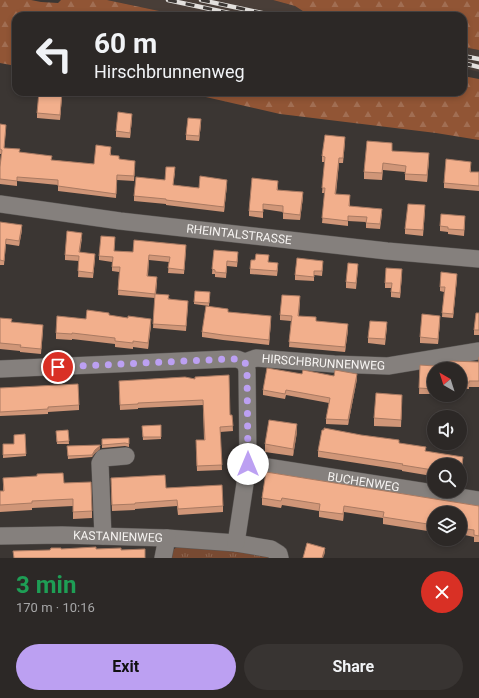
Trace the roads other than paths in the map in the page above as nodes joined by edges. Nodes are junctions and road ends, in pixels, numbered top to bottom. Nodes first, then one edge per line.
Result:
1 (0, 204) edge
2 (479, 258) edge
3 (479, 351) edge
4 (245, 362) junction
5 (0, 370) edge
6 (126, 456) dead end
7 (248, 464) junction
8 (479, 500) edge
9 (0, 536) edge
10 (103, 536) junction
11 (167, 538) junction
12 (236, 543) junction
13 (163, 558) edge
14 (280, 558) edge

1 - 2 street, RHEINTALSTRASSE
3 - 4 street, HIRSCHBRUNNENWEG
4 - 5 street, HIRSCHBRUNNENWEG
4 - 7 street
6 - 10 street
7 - 8 street, BUCHENWEG
7 - 12 street
9 - 10 street, KASTANIENWEG
10 - 11 street, KASTANIENWEG
11 - 12 street, KASTANIENWEG
11 - 13 street
12 - 14 street, KASTANIENWEG

